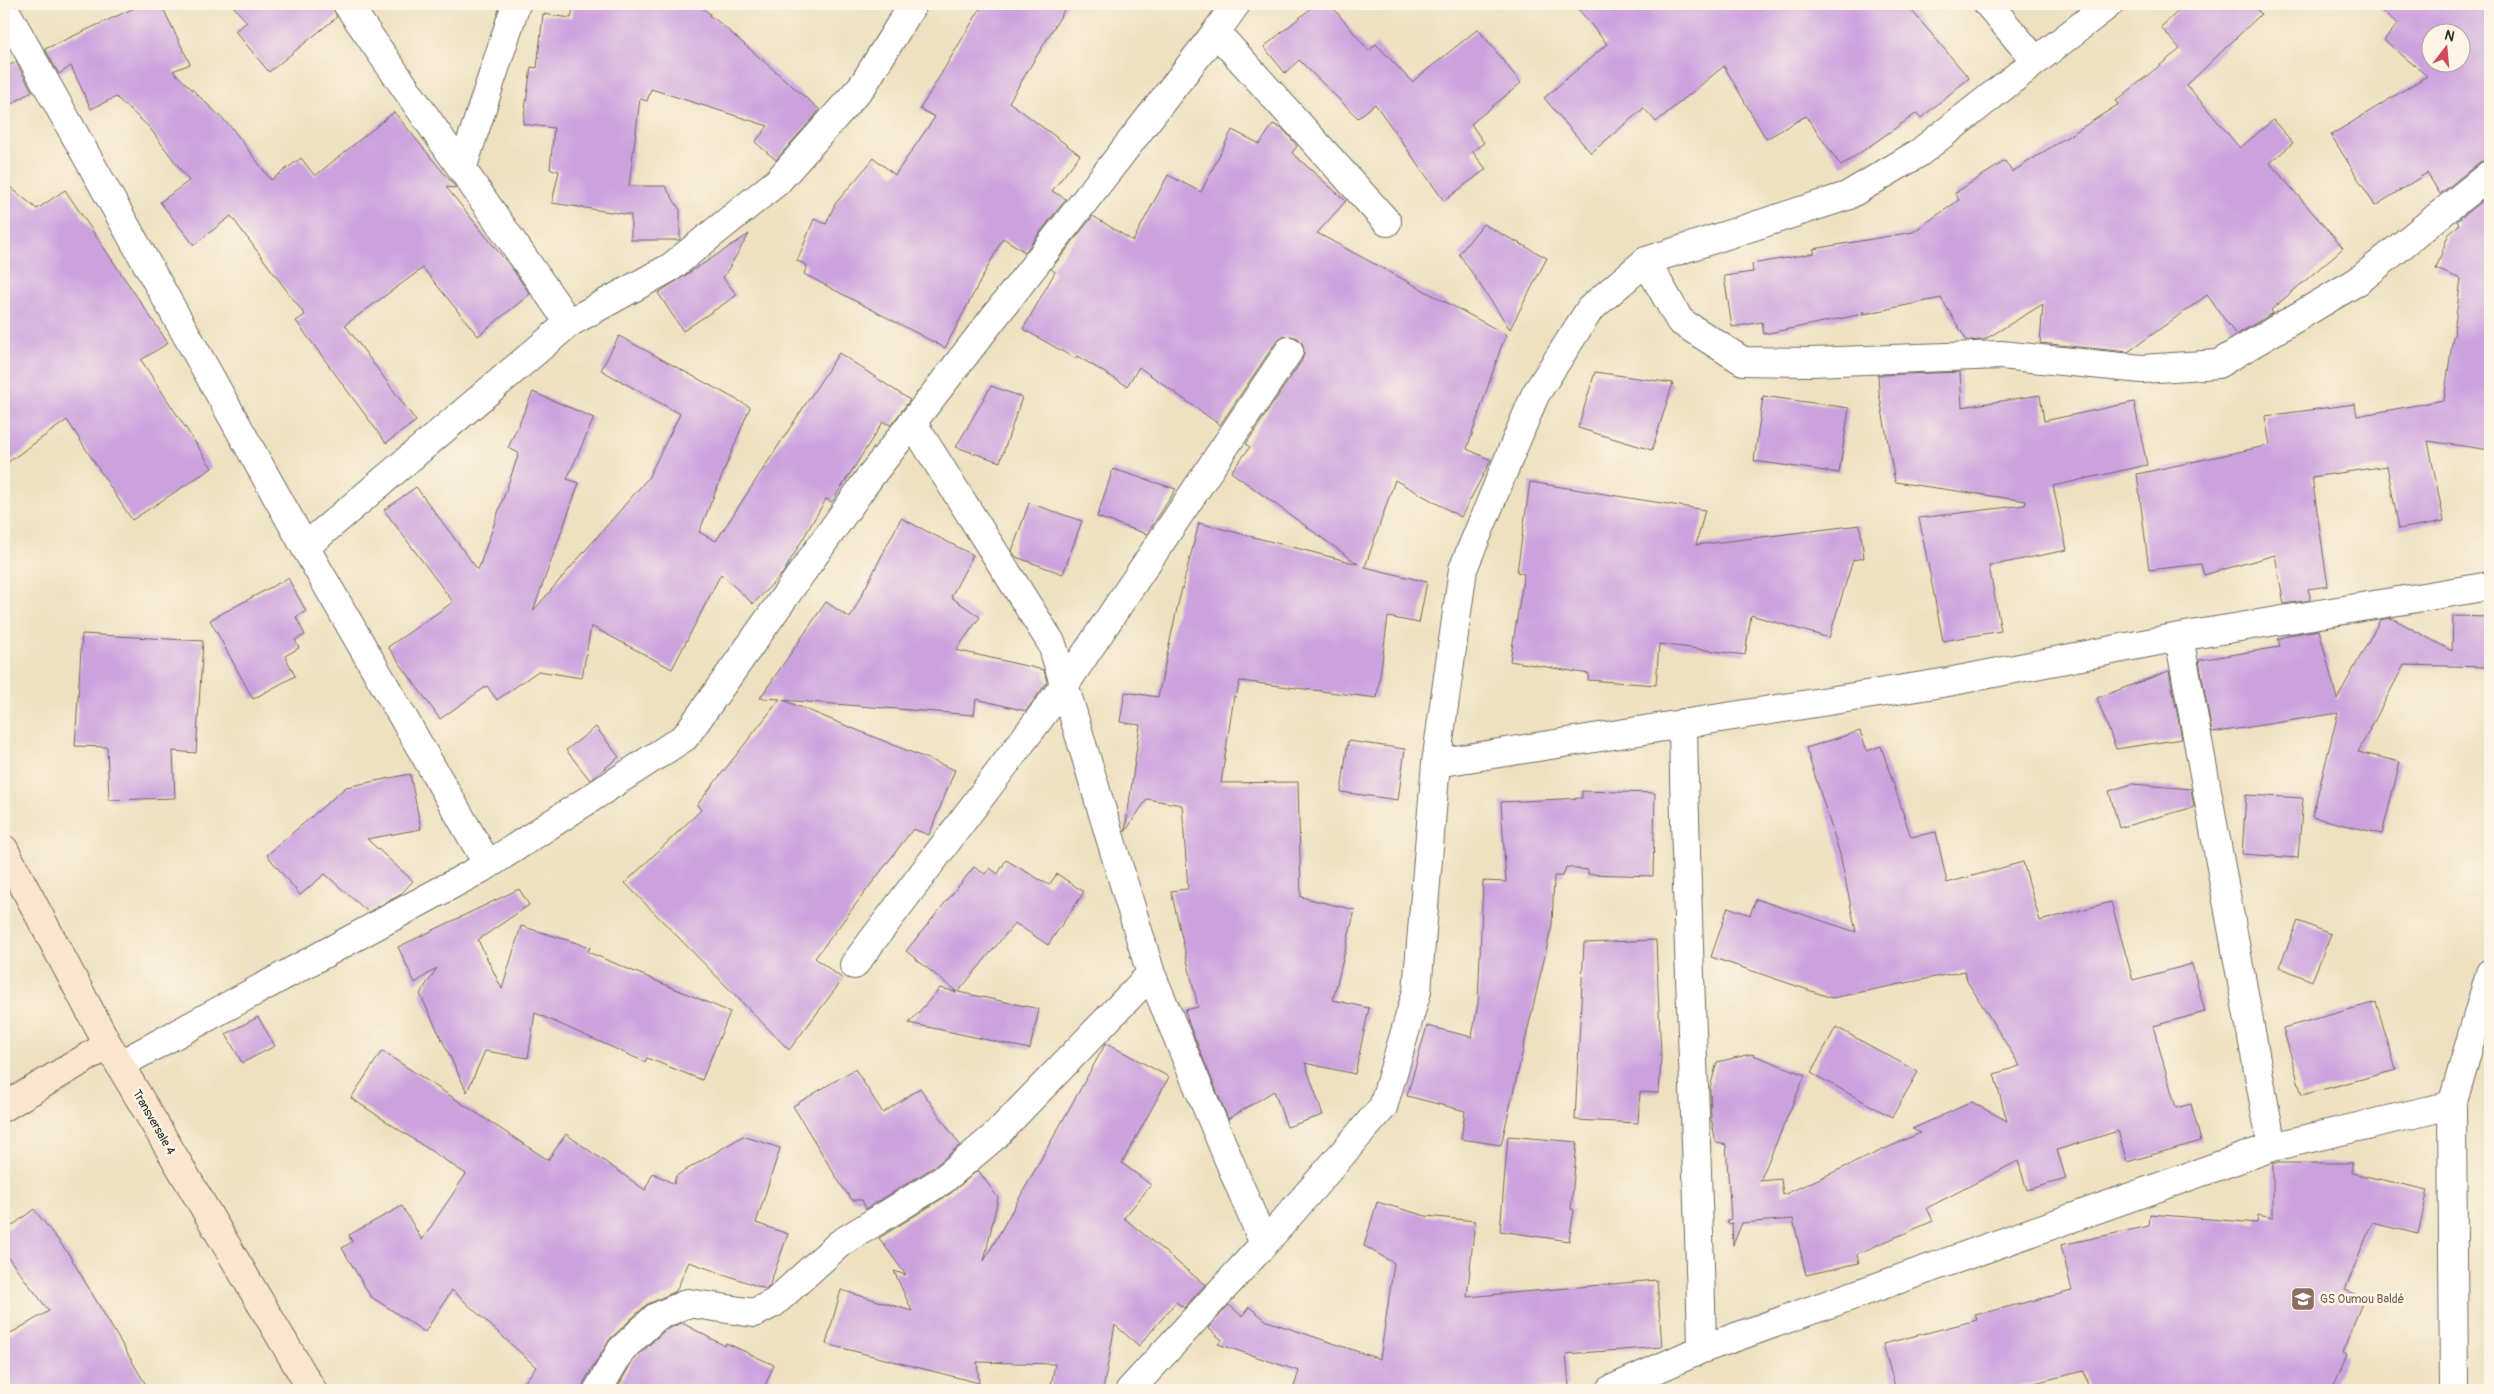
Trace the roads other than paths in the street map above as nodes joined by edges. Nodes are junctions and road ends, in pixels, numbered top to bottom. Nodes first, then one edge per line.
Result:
1 (347, 4) edge
2 (516, 4) edge
3 (913, 4) edge
4 (1236, 4) edge
5 (1988, 4) edge
6 (2109, 4) edge
7 (4, 8) edge
8 (1216, 32) junction
9 (2036, 61) junction
10 (462, 169) junction
11 (2490, 174) edge
12 (1387, 222) dead end
13 (1646, 261) junction
14 (569, 324) junction
15 (1290, 351) dead end
16 (912, 422) junction
17 (305, 547) junction
18 (2490, 586) edge
19 (2179, 637) junction
20 (1064, 686) junction
21 (1683, 723) junction
22 (1436, 763) junction
23 (4, 849) edge
24 (488, 865) junction
25 (854, 965) dead end
26 (2490, 973) edge
27 (1151, 974) junction
28 (114, 1055) junction
29 (2452, 1104) junction
30 (4, 1108) edge
31 (2272, 1147) junction
32 (1264, 1244) junction
33 (1702, 1349) junction
34 (312, 1390) edge
35 (598, 1390) edge
36 (1130, 1390) edge
37 (1610, 1390) edge
38 (2454, 1390) edge

1 - 10 street
2 - 10 street
3 - 14 street
4 - 8 street
5 - 9 street
6 - 9 street
7 - 17 street
8 - 12 street
8 - 16 street
9 - 13 street
10 - 14 street
11 - 13 street
13 - 22 street
14 - 17 street
15 - 20 street
16 - 20 street
16 - 24 street
17 - 24 street
18 - 19 street
19 - 21 street
19 - 31 street
20 - 25 street
20 - 27 street
21 - 22 street
21 - 33 street
22 - 32 street
23 - 28 main road, Transversale 4
24 - 28 street
26 - 29 street
27 - 32 street
27 - 35 street
28 - 30 main road
28 - 34 main road, Transversale 4
29 - 31 street
29 - 38 street
31 - 33 street
32 - 36 street
33 - 37 street

